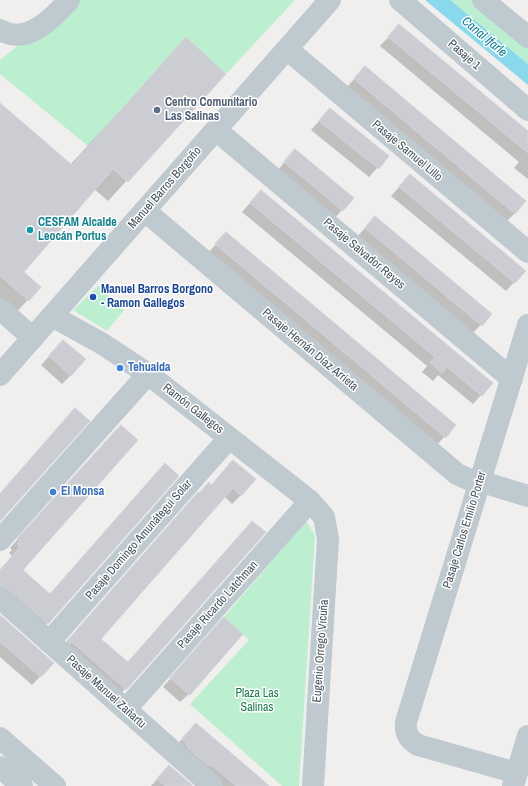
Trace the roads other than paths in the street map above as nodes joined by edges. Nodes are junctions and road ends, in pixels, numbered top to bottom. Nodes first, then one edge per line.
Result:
1 (69, 0) edge
2 (330, 0) edge
3 (400, 0) edge
4 (483, 0) edge
5 (0, 30) edge
6 (528, 37) edge
7 (287, 49) junction
8 (528, 110) edge
9 (216, 130) junction
10 (145, 211) junction
11 (528, 252) edge
12 (0, 309) edge
13 (52, 316) junction
14 (528, 325) edge
15 (33, 338) junction
16 (148, 374) junction
17 (0, 375) edge
18 (512, 379) junction
19 (229, 438) junction
20 (480, 481) junction
21 (528, 496) edge
22 (310, 501) junction
23 (324, 517) joint
24 (0, 540) edge
25 (0, 598) edge
26 (49, 642) junction
27 (126, 709) junction
28 (0, 738) edge
29 (527, 744) edge
30 (0, 767) edge
31 (515, 779) edge
32 (22, 786) edge
33 (55, 786) edge
34 (212, 786) edge
35 (312, 786) edge

1 - 5 street
2 - 7 street, Manuel Barros Borgoño
3 - 8 street, Pasaje 1
4 - 6 street
7 - 9 street, Manuel Barros Borgoño
7 - 11 street, Pasaje Samuel Lillo
9 - 10 street, Manuel Barros Borgoño
9 - 18 street, Pasaje Salvador Reyes
10 - 13 street, Manuel Barros Borgoño
10 - 20 street, Pasaje Hernán Díaz Arrieta
12 - 15 street
13 - 15 street, Manuel Barros Borgoño
13 - 16 street, Ramón Gallegos
14 - 18 street, Pasaje Carlos Emilio Porter
15 - 17 street, Manuel Barros Borgoño
16 - 19 street, Ramón Gallegos
16 - 24 street
18 - 20 street, Pasaje Carlos Emilio Porter
19 - 22 street, Ramón Gallegos
19 - 26 street, Pasaje Domingo Amunátegui Solar
20 - 21 street, Pasaje Hernán Díaz Arrieta
20 - 31 street, Pasaje Carlos Emilio Porter
22 - 23 street, Ramón Gallegos
22 - 27 street, Pasaje Ricardo Latchman
23 - 35 street, Eugenio Orrego Vicuña
25 - 26 street, Pasaje Manuel Zañartu
26 - 27 street, Pasaje Manuel Zañartu
27 - 34 street, Pasaje Manuel Zañartu
28 - 33 street
29 - 31 street
30 - 32 street

